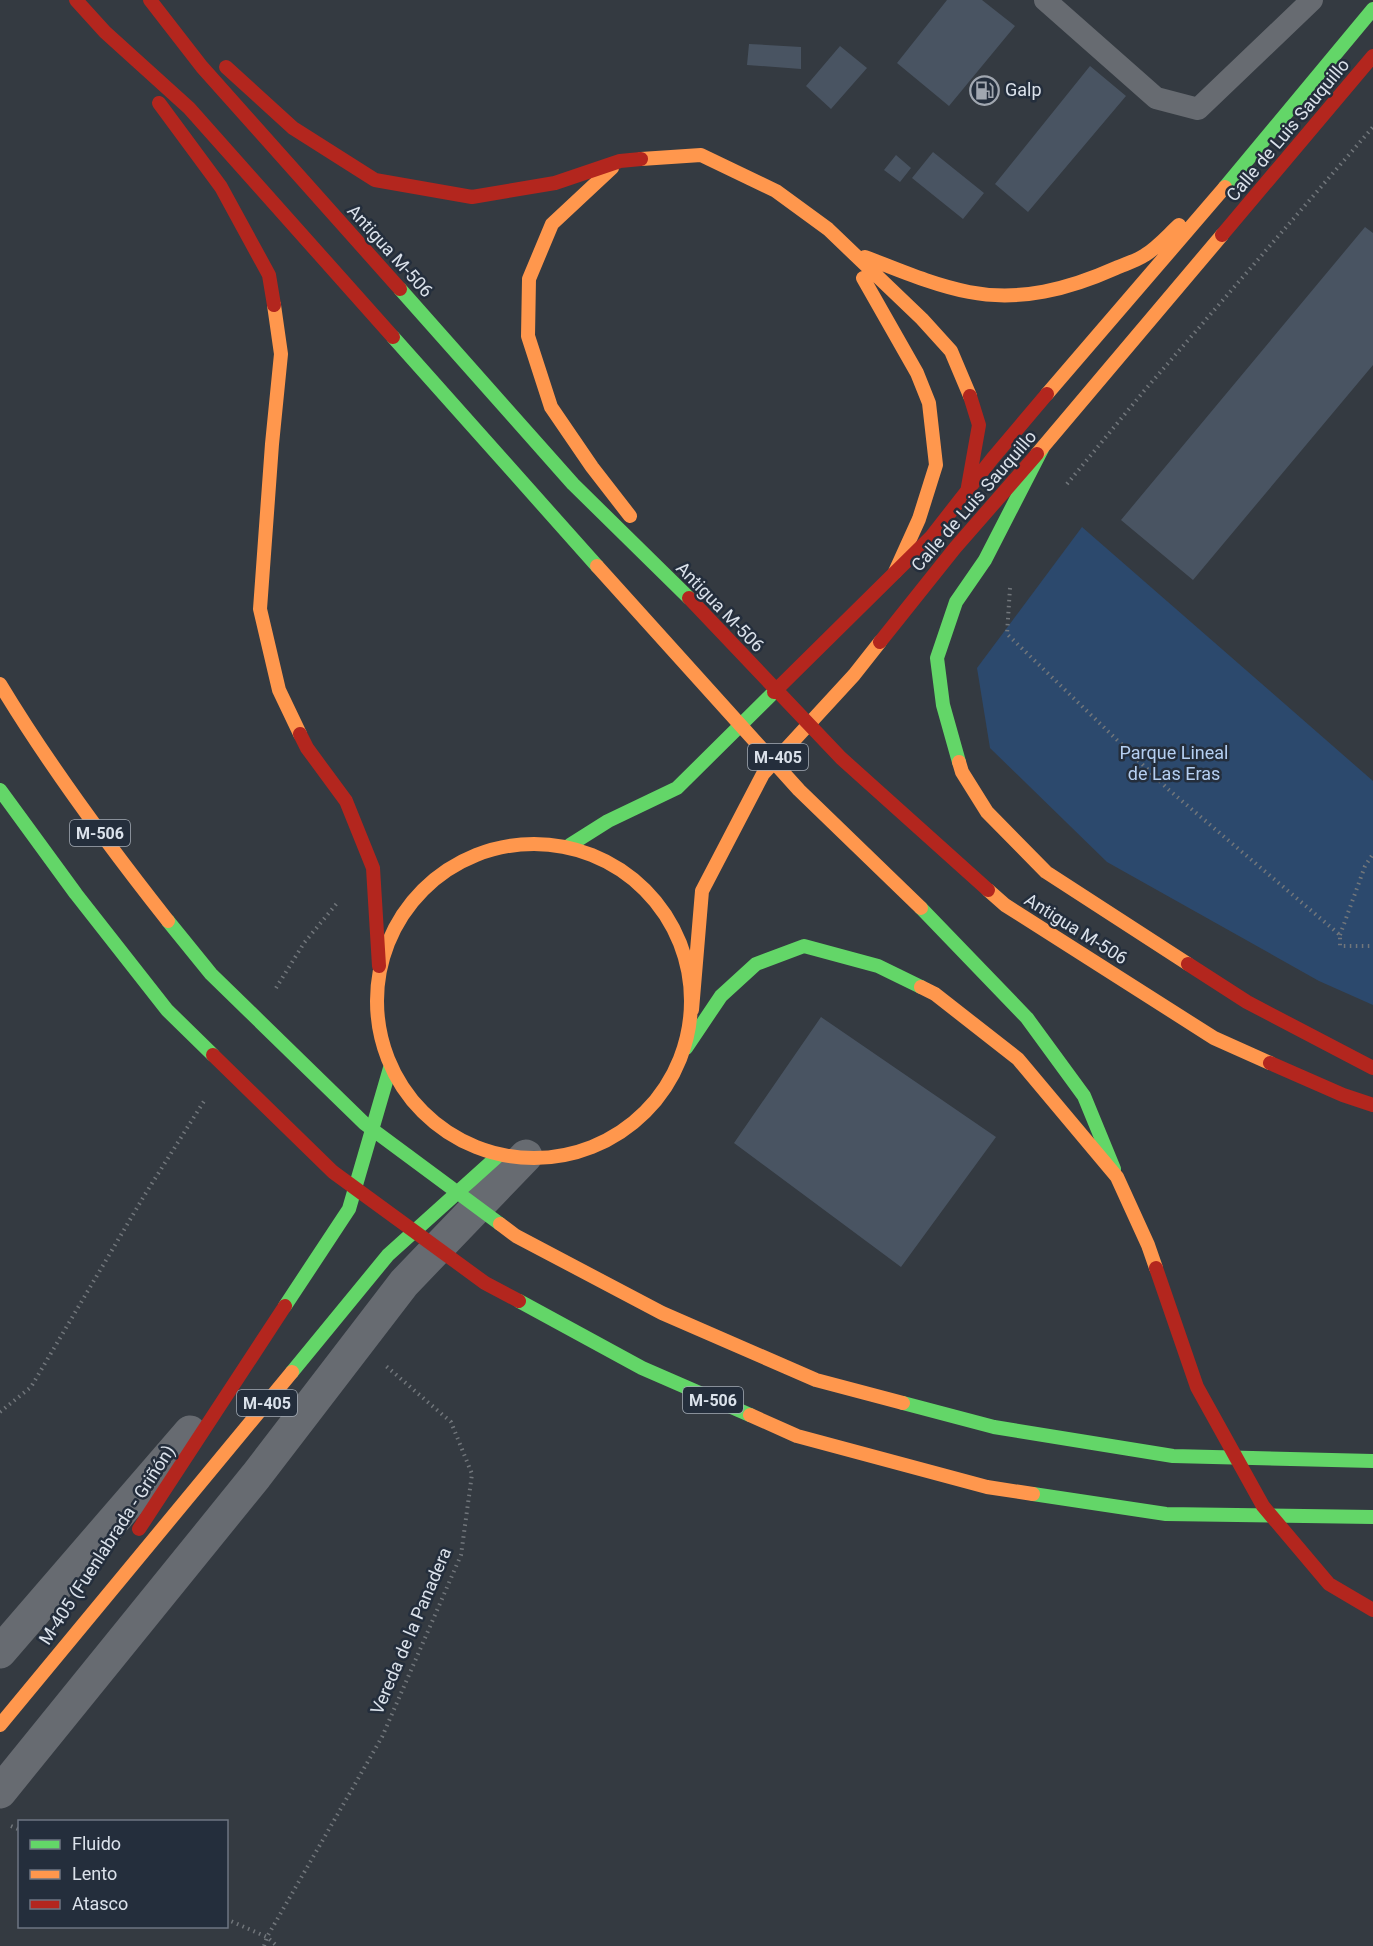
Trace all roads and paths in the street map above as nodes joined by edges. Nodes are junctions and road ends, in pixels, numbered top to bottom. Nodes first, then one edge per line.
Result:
1 (76, 0) edge
2 (1045, 0) edge
3 (1312, 0) edge
4 (1360, 0) edge
5 (151, 1) edge
6 (1373, 9) edge
7 (105, 32) junction
8 (1373, 56) edge
9 (1373, 127) edge
10 (620, 161) junction
11 (1242, 167) junction
12 (851, 252) junction
13 (1042, 450) junction
14 (1063, 488) dead end
15 (968, 491) junction
16 (955, 548) junction
17 (895, 572) junction
18 (1010, 582) dead end
19 (708, 617) junction
20 (0, 684) edge
21 (0, 790) edge
22 (570, 845) junction
23 (1373, 854) edge
24 (370, 861) junction
25 (1340, 935) junction
26 (1373, 946) edge
27 (379, 966) junction
28 (272, 994) dead end
29 (692, 1010) junction
30 (686, 1048) junction
31 (390, 1068) junction
32 (1373, 1068) edge
33 (208, 1095) dead end
34 (1373, 1104) edge
35 (513, 1156) junction
36 (1117, 1176) junction
37 (359, 1342) junction
38 (240, 1374) junction
39 (0, 1412) edge
40 (1373, 1461) edge
41 (1373, 1517) edge
42 (1373, 1610) edge
43 (0, 1652) edge
44 (50, 1665) junction
45 (0, 1725) edge
46 (0, 1792) edge
47 (228, 1921) edge
48 (267, 1937) junction
49 (264, 1946) edge
50 (277, 1946) edge

1 - 7 main road
2 - 3 lane
4 - 11 lane
5 - 10 main road
5 - 19 main road, Antigua M-506
6 - 11 main road, Calle de Luis Sauquillo
7 - 24 main road
7 - 36 main road
8 - 13 main road, Calle de Luis Sauquillo
9 - 14 path
10 - 12 main road
10 - 19 main road
11 - 12 main road
11 - 15 main road, Calle de Luis Sauquillo
12 - 15 main road
12 - 17 main road
13 - 16 main road, Calle de Luis Sauquillo / M-405
13 - 32 main road
15 - 16 main road
15 - 17 main road, Calle de Luis Sauquillo / M-405
16 - 29 main road, Calle de Luis Sauquillo / M-405
17 - 22 main road, Calle de Luis Sauquillo / M-405
18 - 25 path
19 - 34 main road, Antigua M-506
20 - 40 main road, M-506
21 - 41 main road, M-506
22 - 27 main road, M-405
22 - 29 main road, M-405
23 - 25 path
24 - 27 main road
24 - 28 path
25 - 26 path
27 - 31 main road, M-405
29 - 30 main road, M-405
30 - 35 main road, M-405
30 - 36 main road
31 - 35 main road, M-405
31 - 38 main road, M-405 (Fuenlabrada - Griñón) / M-405
33 - 39 path
35 - 37 street
35 - 44 main road, M-405 (Fuenlabrada - Griñón) / M-405
36 - 42 main road
37 - 46 street
37 - 48 path, Vereda de la Panadera
38 - 43 street
38 - 44 main road, M-405 (Fuenlabrada - Griñón) / M-405
44 - 45 main road, M-405
47 - 48 path
48 - 49 path, Vereda de la Panadera
48 - 50 path

